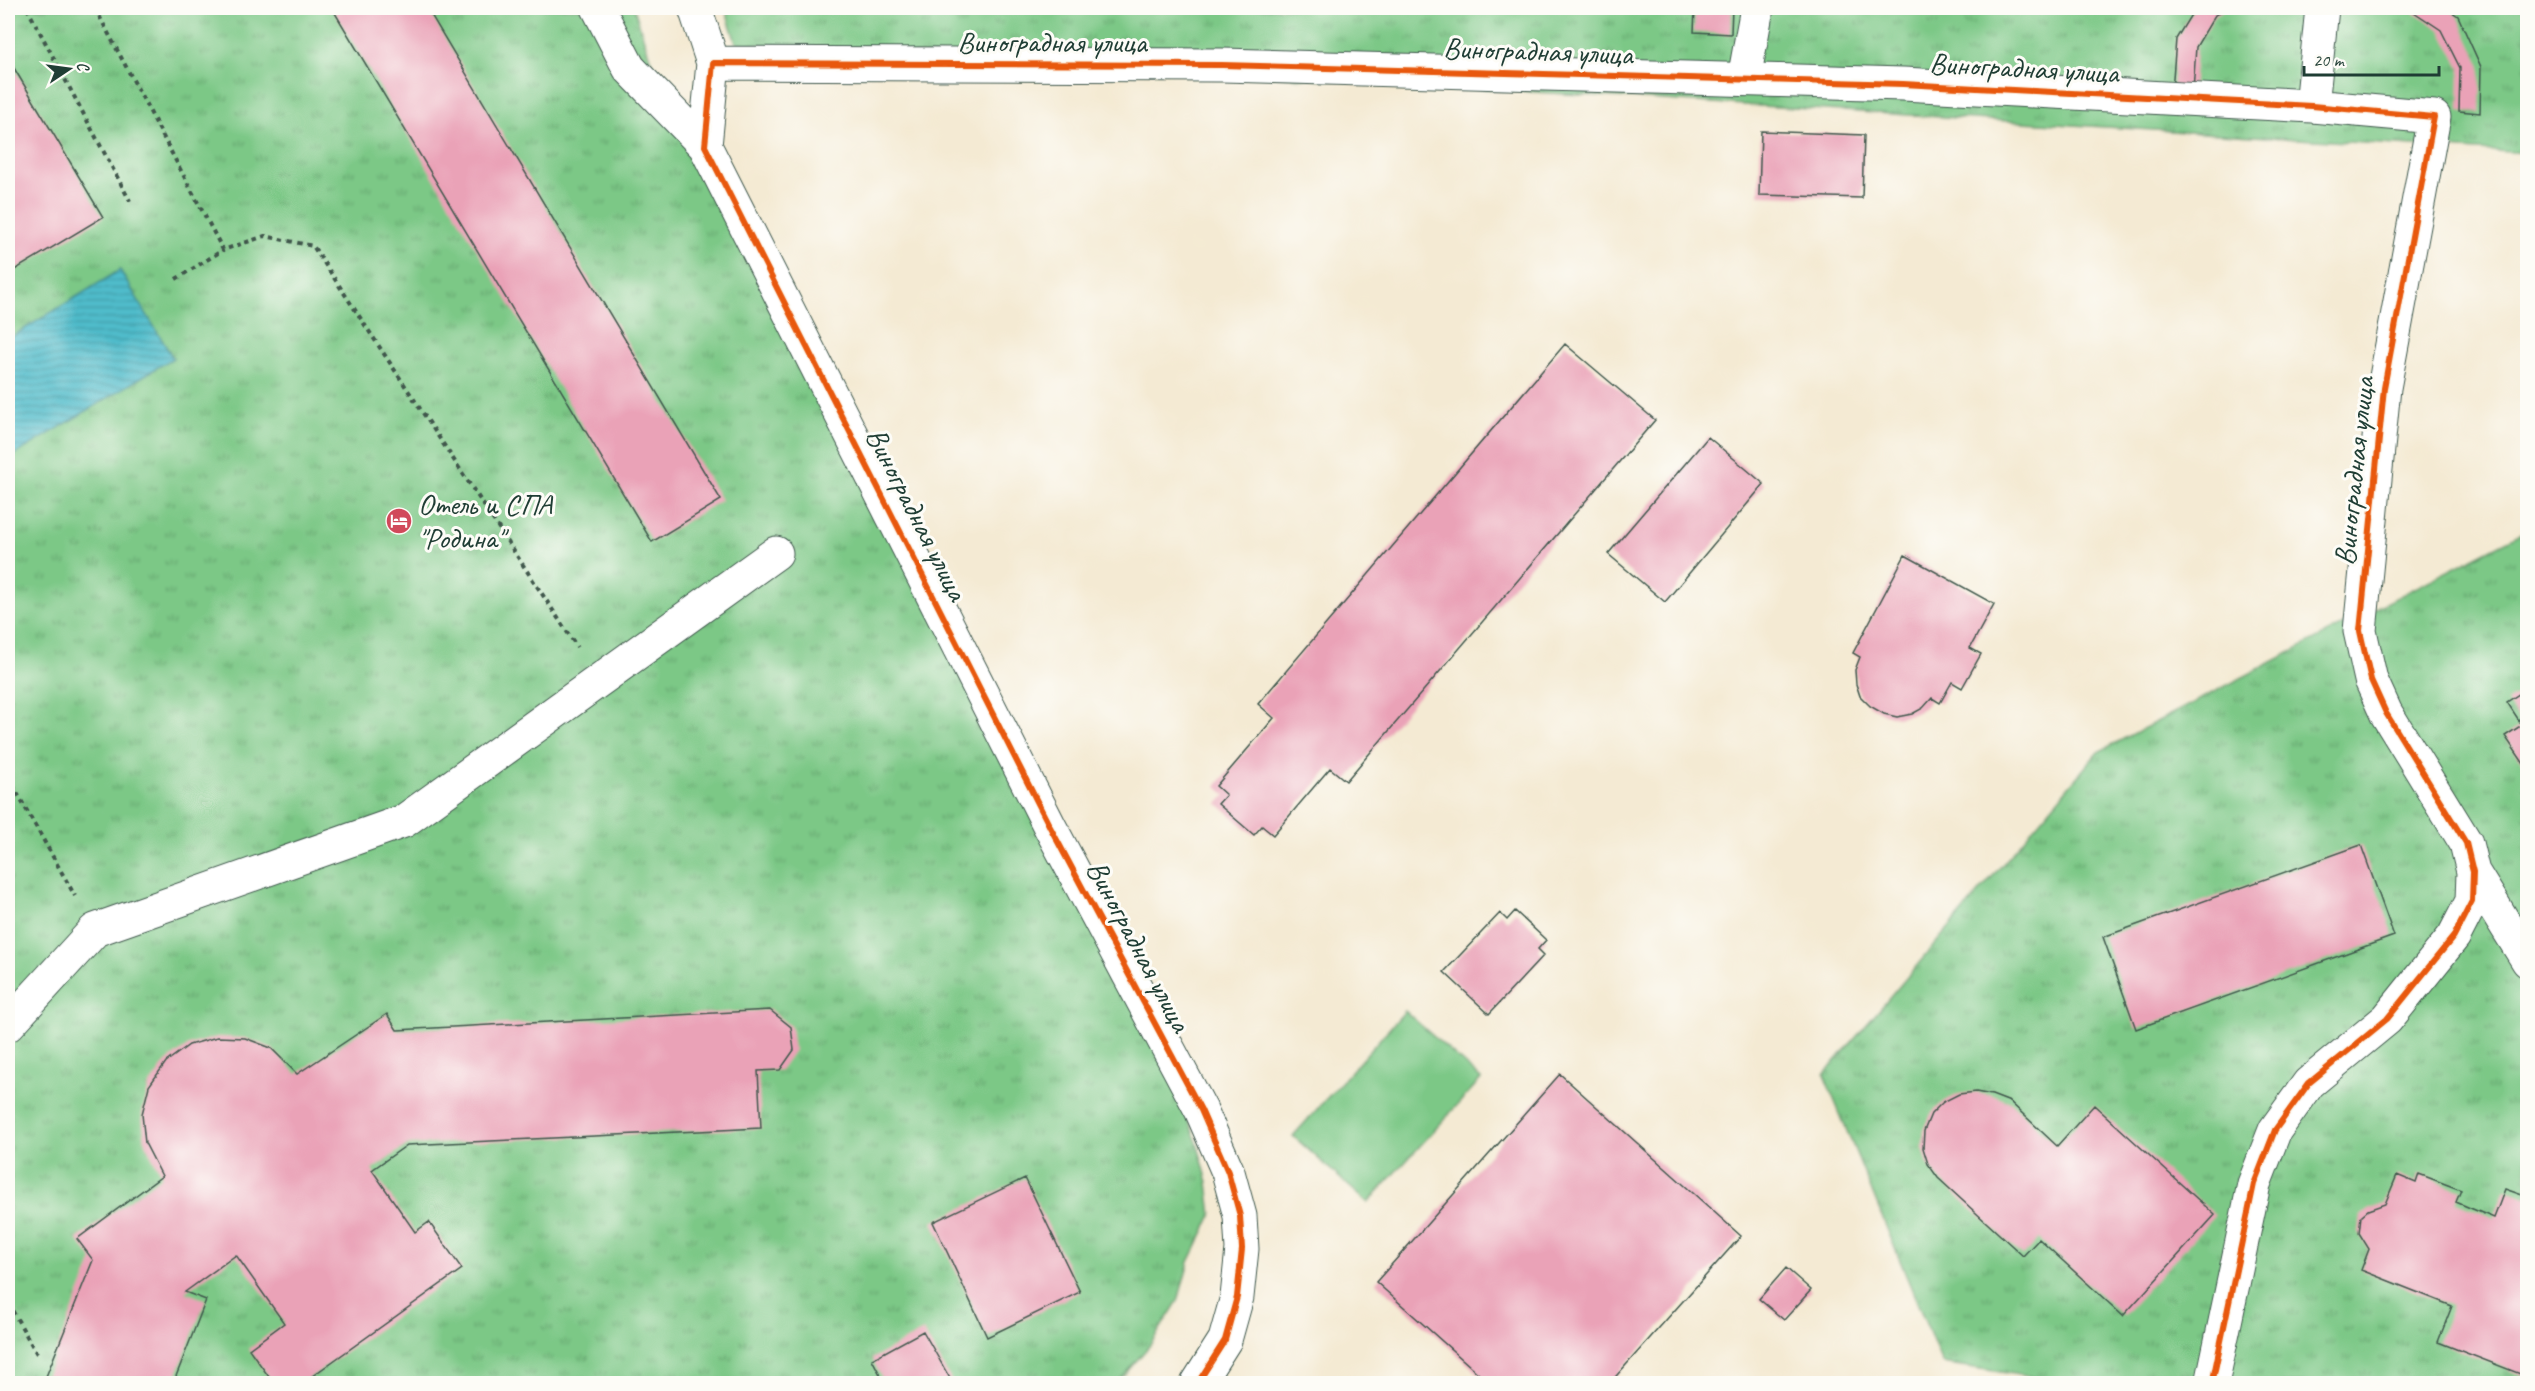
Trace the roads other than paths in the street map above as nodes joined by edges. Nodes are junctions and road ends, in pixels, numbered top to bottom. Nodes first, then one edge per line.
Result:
1 (598, 8) edge
2 (695, 8) edge
3 (1757, 8) edge
4 (2322, 8) edge
5 (713, 63) junction
6 (1744, 79) junction
7 (2312, 106) junction
8 (705, 146) junction
9 (776, 553) dead end
10 (2473, 872) junction
11 (2528, 961) edge
12 (8, 1025) edge
13 (1197, 1383) edge
14 (2212, 1383) edge

1 - 8 street, Виноградная улица
2 - 5 street
3 - 6 street
4 - 7 street
5 - 6 street, Виноградная улица
5 - 8 street
6 - 7 street, Виноградная улица
7 - 10 street, Виноградная улица
8 - 13 street, Виноградная улица
9 - 12 street
10 - 11 street
10 - 14 street, Виноградная улица

